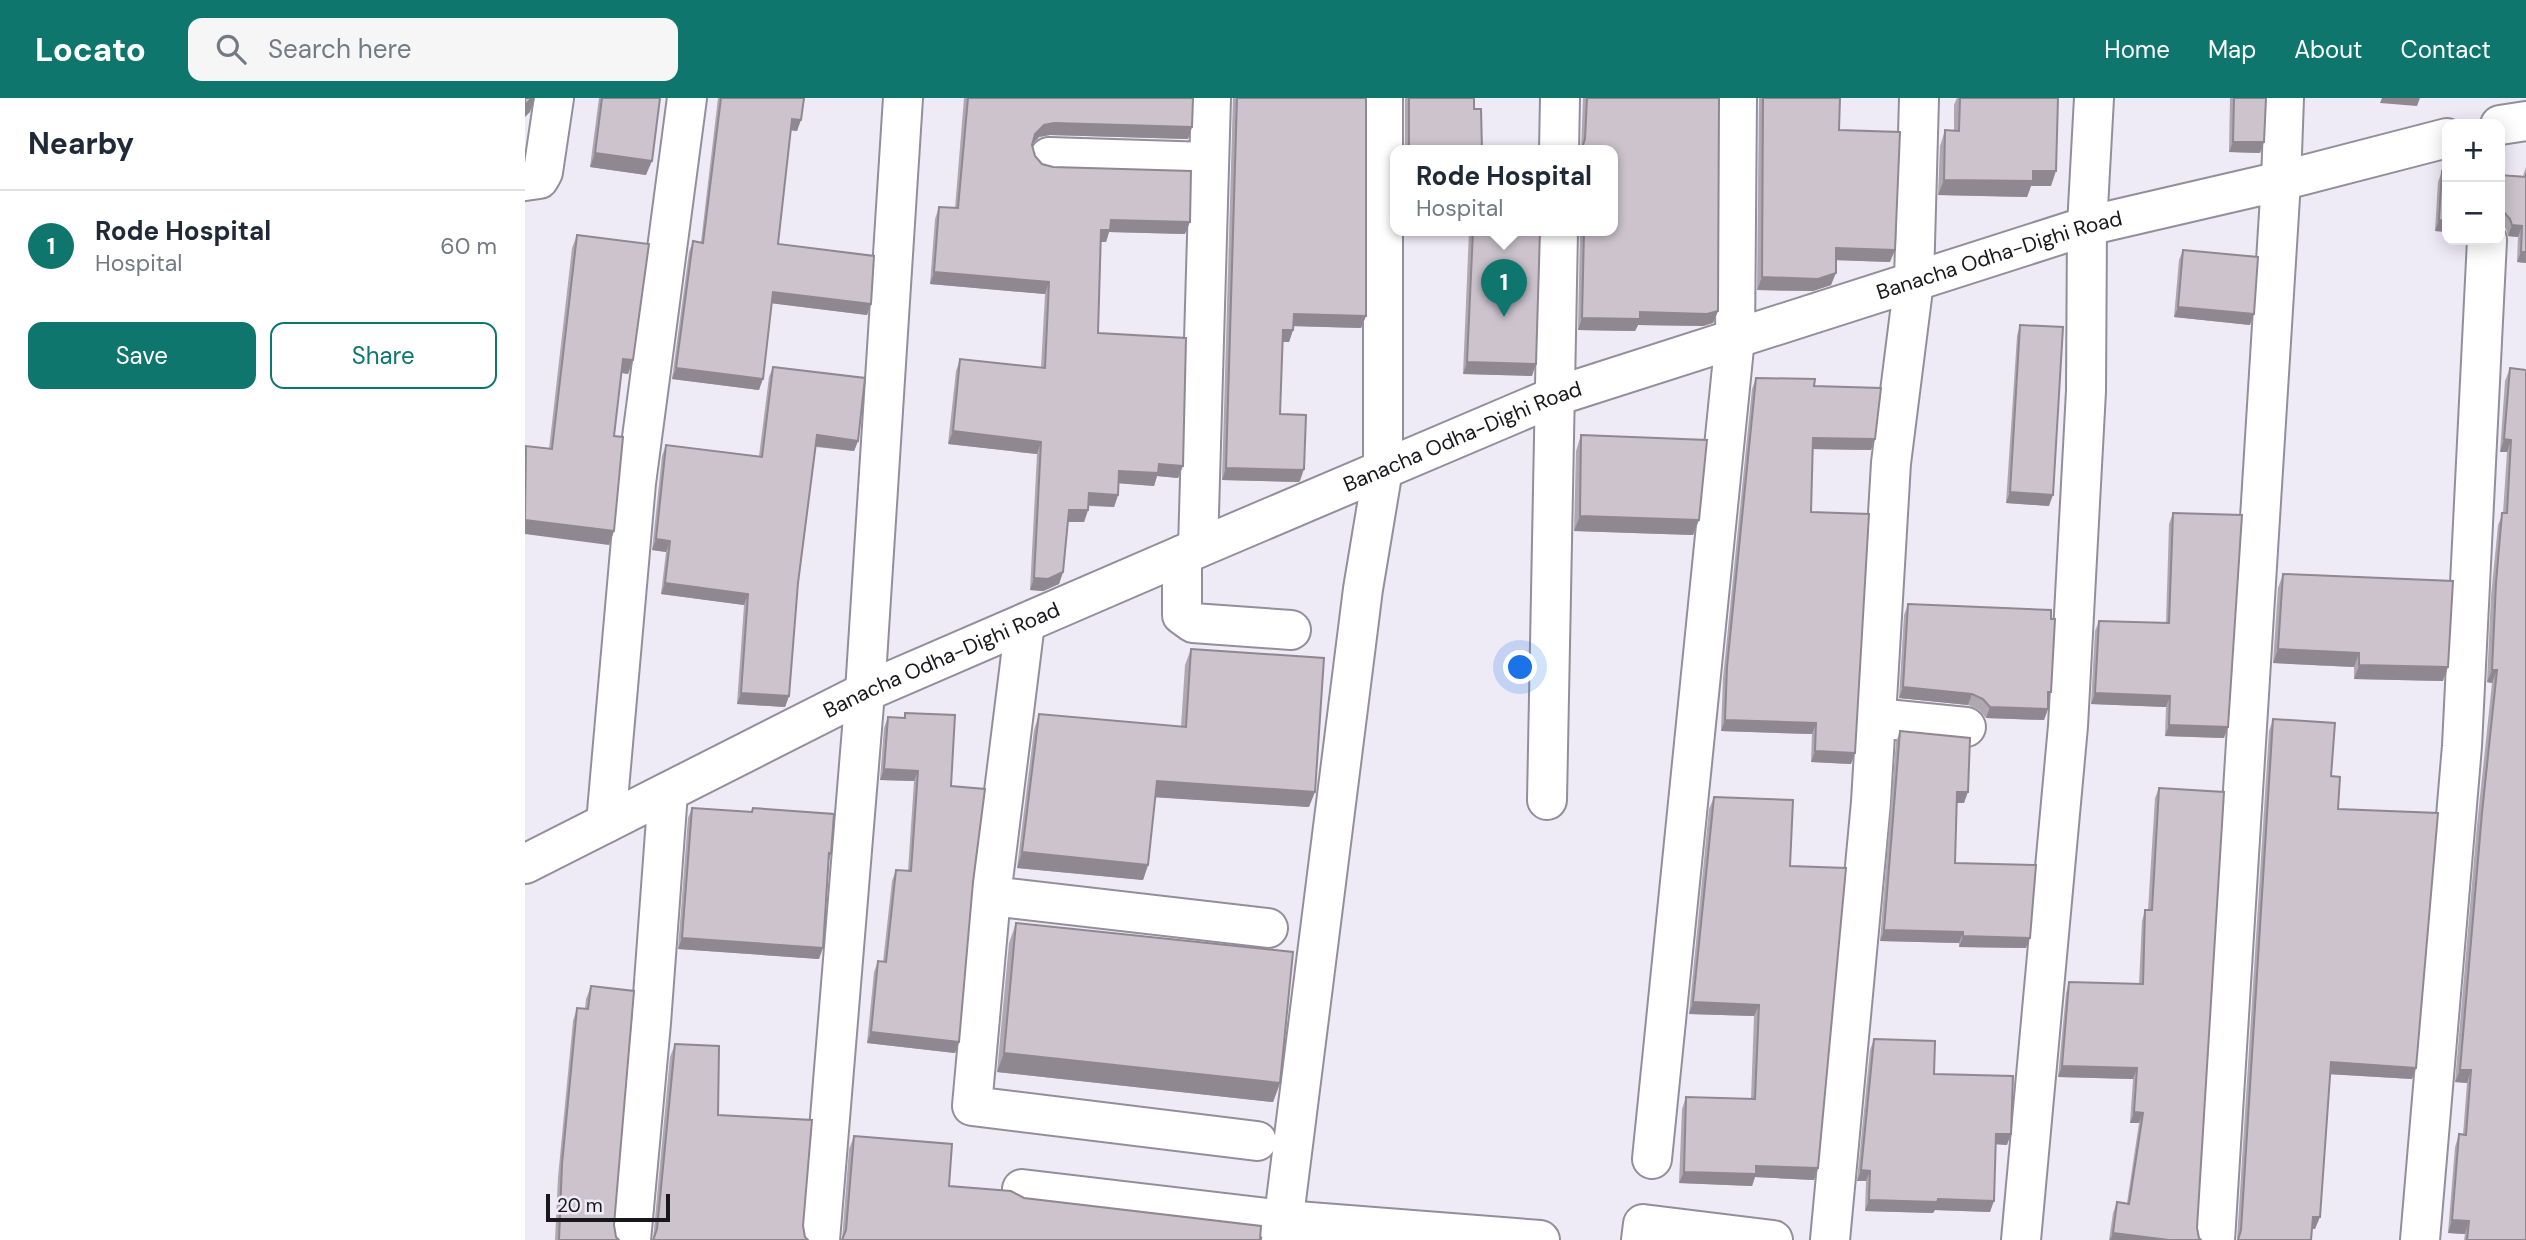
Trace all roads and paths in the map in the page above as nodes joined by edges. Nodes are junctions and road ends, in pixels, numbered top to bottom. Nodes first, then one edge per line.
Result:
1 (554, 98) edge
2 (687, 98) edge
3 (903, 98) edge
4 (1211, 98) edge
5 (1383, 98) edge
6 (1560, 98) edge
7 (1737, 98) edge
8 (1919, 98) edge
9 (2094, 98) edge
10 (2284, 98) edge
11 (2493, 98) edge
12 (2493, 119) edge
13 (2526, 121) edge
14 (2505, 124) edge
15 (2442, 139) edge
16 (1559, 145) edge
17 (1049, 157) dead end
18 (1209, 162) junction
19 (525, 181) edge
20 (2281, 181) junction
21 (2087, 226) junction
22 (1558, 236) edge
23 (2487, 245) edge
24 (1914, 281) junction
25 (1735, 338) junction
26 (1556, 396) junction
27 (1383, 469) junction
28 (1190, 551) junction
29 (1025, 623) junction
30 (1291, 630) dead end
31 (865, 692) junction
32 (1876, 718) junction
33 (1966, 727) dead end
34 (668, 792) junction
35 (1547, 800) dead end
36 (606, 823) junction
37 (525, 864) edge
38 (991, 897) junction
39 (1268, 929) dead end
40 (1257, 1141) dead end
41 (1652, 1159) dead end
42 (1022, 1189) dead end
43 (1283, 1230) edge
44 (631, 1240) edge
45 (820, 1240) edge
46 (1540, 1240) edge
47 (1641, 1240) edge
48 (1773, 1240) edge
49 (1830, 1240) edge
50 (2021, 1240) edge
51 (2215, 1240) edge
52 (2420, 1240) edge

1 - 19 street
2 - 36 street
3 - 31 street
4 - 18 street
5 - 27 street
6 - 16 street
7 - 25 street
8 - 24 street
9 - 21 street
10 - 20 street
11 - 12 street
13 - 14 street
15 - 20 street, Banacha Odha-Dighi Road
17 - 18 street
18 - 28 street
20 - 21 street, Banacha Odha-Dighi Road
20 - 51 street
21 - 24 street, Banacha Odha-Dighi Road
21 - 50 street
22 - 26 street
23 - 52 street
24 - 25 street, Banacha Odha-Dighi Road
24 - 32 street
25 - 26 street, Banacha Odha-Dighi Road
25 - 41 street
26 - 27 street, Banacha Odha-Dighi Road
26 - 35 street
27 - 28 street, Banacha Odha-Dighi Road
27 - 43 street
28 - 29 street, Banacha Odha-Dighi Road
28 - 30 street
29 - 31 street, Banacha Odha-Dighi Road
29 - 38 street
31 - 34 street, Banacha Odha-Dighi Road
31 - 45 street
32 - 33 street
32 - 49 street
34 - 36 street, Banacha Odha-Dighi Road
34 - 44 street
36 - 37 street, Banacha Odha-Dighi Road
38 - 39 street
38 - 40 street
42 - 43 street
43 - 46 street
47 - 48 street

